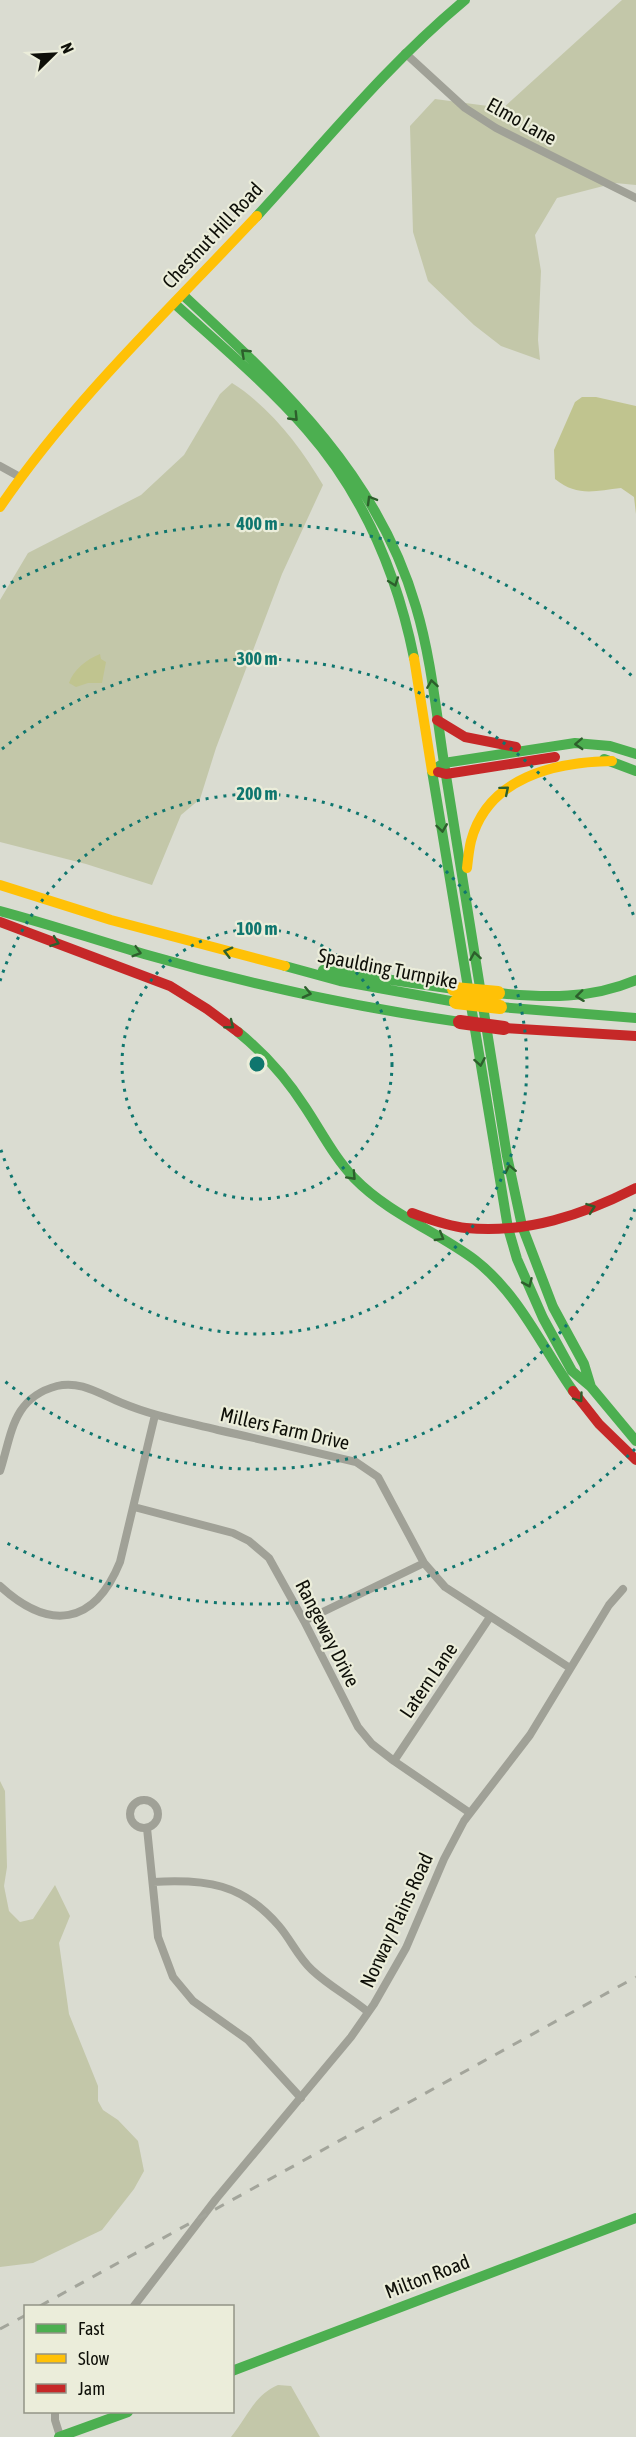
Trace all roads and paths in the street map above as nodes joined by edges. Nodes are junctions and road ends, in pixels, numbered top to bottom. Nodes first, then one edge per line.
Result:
1 (465, 0) edge
2 (405, 53) junction
3 (636, 198) edge
4 (179, 299) junction
5 (0, 466) edge
6 (20, 477) junction
7 (0, 507) edge
8 (437, 720) junction
9 (548, 747) junction
10 (636, 754) edge
11 (612, 761) junction
12 (440, 769) junction
13 (636, 771) edge
14 (0, 885) edge
15 (0, 911) edge
16 (469, 921) junction
17 (0, 922) edge
18 (636, 980) edge
19 (499, 1000) junction
20 (636, 1018) edge
21 (636, 1035) edge
22 (636, 1188) edge
23 (390, 1206) junction
24 (515, 1227) junction
25 (155, 1415) junction
26 (636, 1441) edge
27 (636, 1460) edge
28 (0, 1471) edge
29 (134, 1507) junction
30 (424, 1563) junction
31 (0, 1586) edge
32 (623, 1589) dead end
33 (490, 1617) junction
34 (304, 1621) junction
35 (570, 1668) junction
36 (394, 1761) junction
37 (470, 1812) junction
38 (147, 1828) dead end
39 (153, 1882) junction
40 (368, 2012) junction
41 (301, 2098) junction
42 (636, 2218) edge
43 (136, 2305) edge
44 (234, 2370) edge
45 (54, 2413) edge
46 (125, 2413) edge
47 (60, 2437) edge

1 - 2 main road, Chestnut Hill Road
2 - 3 street, Elmo Lane
2 - 4 main road, Chestnut Hill Road
4 - 6 main road, Chestnut Hill Road
8 -> 4 main road
4 -> 12 main road
5 - 6 street
6 - 7 main road, Chestnut Hill Road
8 - 9 main road
8 - 12 main road
10 -> 9 main road
9 - 12 main road
11 - 12 main road
11 - 13 main road
16 -> 11 main road
12 - 16 main road
12 -> 24 main road
19 -> 14 main road, Spaulding Turnpike, bridge
15 -> 21 main road, Spaulding Turnpike, bridge
24 -> 16 main road
17 -> 23 main road
18 -> 19 main road
19 - 20 main road, Spaulding Turnpike
24 -> 22 main road
23 - 24 main road
23 -> 27 main road
24 - 26 main road
25 - 28 street, Millers Farm Drive
25 - 29 street
25 - 30 street, Millers Farm Drive
29 - 31 street
29 - 34 street, Rangeway Drive
30 - 33 street, Millers Farm Drive
30 - 34 street
32 - 35 street, Norway Plains Road
33 - 35 street, Millers Farm Drive
33 - 36 street, Latern Lane
34 - 36 street, Rangeway Drive
35 - 37 street, Norway Plains Road
36 - 37 street, Rangeway Drive
37 - 40 street, Norway Plains Road
38 - 39 street
39 - 40 street
39 - 41 street
40 - 41 street, Norway Plains Road
41 - 43 street, Norway Plains Road
42 - 44 main road, Milton Road
45 - 47 street
46 - 47 main road

